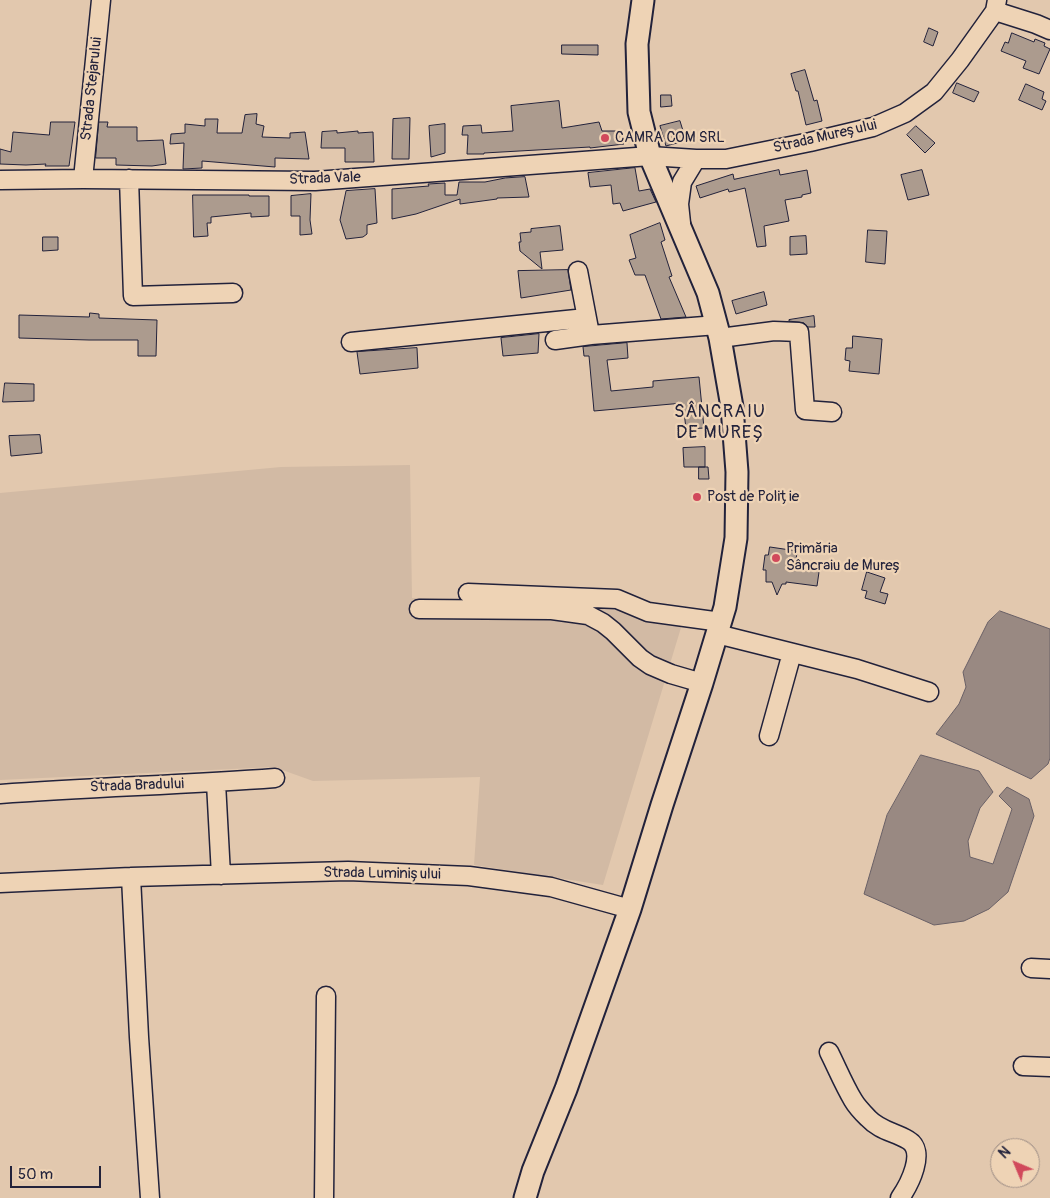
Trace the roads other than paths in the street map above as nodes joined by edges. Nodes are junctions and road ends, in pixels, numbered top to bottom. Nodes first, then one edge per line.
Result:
1 (101, 0) edge
2 (643, 0) edge
3 (996, 5) edge
4 (1050, 30) edge
5 (650, 156) junction
6 (696, 159) junction
7 (82, 179) junction
8 (129, 179) junction
9 (0, 180) edge
10 (682, 230) junction
11 (578, 271) dead end
12 (233, 293) dead end
13 (588, 326) junction
14 (718, 331) junction
15 (555, 340) dead end
16 (351, 342) dead end
17 (832, 412) dead end
18 (468, 593) dead end
19 (419, 610) dead end
20 (719, 628) junction
21 (792, 653) junction
22 (702, 683) junction
23 (929, 692) dead end
24 (770, 736) dead end
25 (275, 778) dead end
26 (216, 783) junction
27 (0, 794) edge
28 (221, 875) junction
29 (131, 877) junction
30 (0, 883) edge
31 (630, 909) junction
32 (1031, 968) dead end
33 (1050, 969) edge
34 (326, 996) dead end
35 (829, 1052) dead end
36 (1023, 1066) dead end
37 (1050, 1067) edge
38 (150, 1198) edge
39 (324, 1198) edge
40 (524, 1198) edge
41 (900, 1198) edge

1 - 7 street, Strada Stejarului
2 - 5 main road
3 - 4 street, Strada Mureșului
3 - 6 street, Strada Mureșului
5 - 6 street, Strada Mureșului
5 - 8 street, Strada Vale
5 - 10 main road
6 - 10 street
7 - 8 street, Strada Vale
7 - 9 street, Strada Vale
8 - 12 street
10 - 14 main road
11 - 13 street
13 - 14 street
13 - 15 street
13 - 16 street
14 - 17 street
14 - 20 main road
18 - 20 street
19 - 22 street
20 - 21 street
20 - 22 main road
21 - 23 street
21 - 24 street
22 - 31 main road
25 - 26 street, Strada Bradului
26 - 27 street, Strada Bradului
26 - 28 street
28 - 29 street, Strada Luminișului
28 - 31 street, Strada Luminișului
29 - 30 street, Strada Luminișului
29 - 38 street
31 - 40 main road
32 - 33 street
34 - 39 street
35 - 41 street
36 - 37 street

